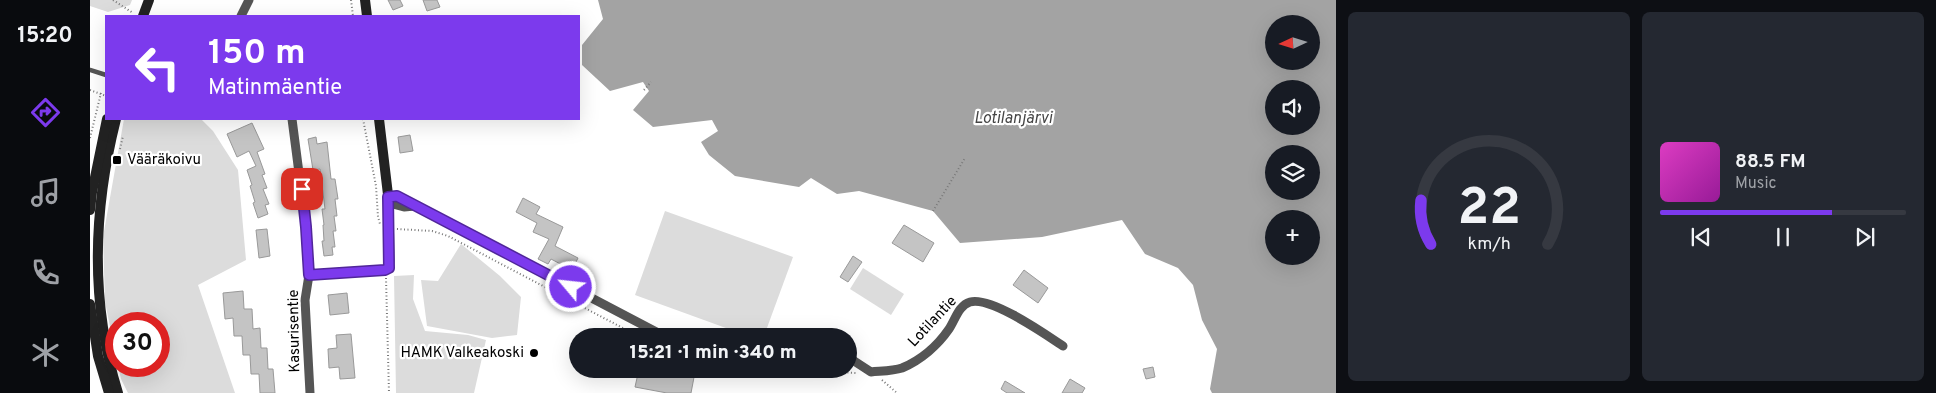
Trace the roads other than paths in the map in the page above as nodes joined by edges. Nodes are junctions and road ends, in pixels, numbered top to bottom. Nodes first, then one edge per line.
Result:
1 (148, 0) edge
2 (249, 0) edge
3 (365, 0) edge
4 (143, 15) edge
5 (242, 15) edge
6 (367, 15) edge
7 (90, 70) edge
8 (105, 75) edge
9 (108, 120) edge
10 (116, 120) edge
11 (292, 120) edge
12 (379, 120) edge
13 (389, 200) junction
14 (90, 210) edge
15 (309, 275) junction
16 (90, 304) edge
17 (95, 326) edge
18 (649, 328) edge
19 (1063, 346) dead end
20 (857, 363) edge
21 (108, 393) edge
22 (118, 393) edge
23 (310, 393) edge

1 - 4 main road
2 - 5 street
3 - 6 main road
7 - 8 lane
9 - 14 main road
10 - 17 main road
11 - 15 street, Kasurisentie
12 - 13 main road
13 - 15 street
13 - 18 street
15 - 23 street, Kasurisentie
16 - 17 main road
17 - 21 main road
17 - 22 main road
19 - 20 street, Lotilantie

